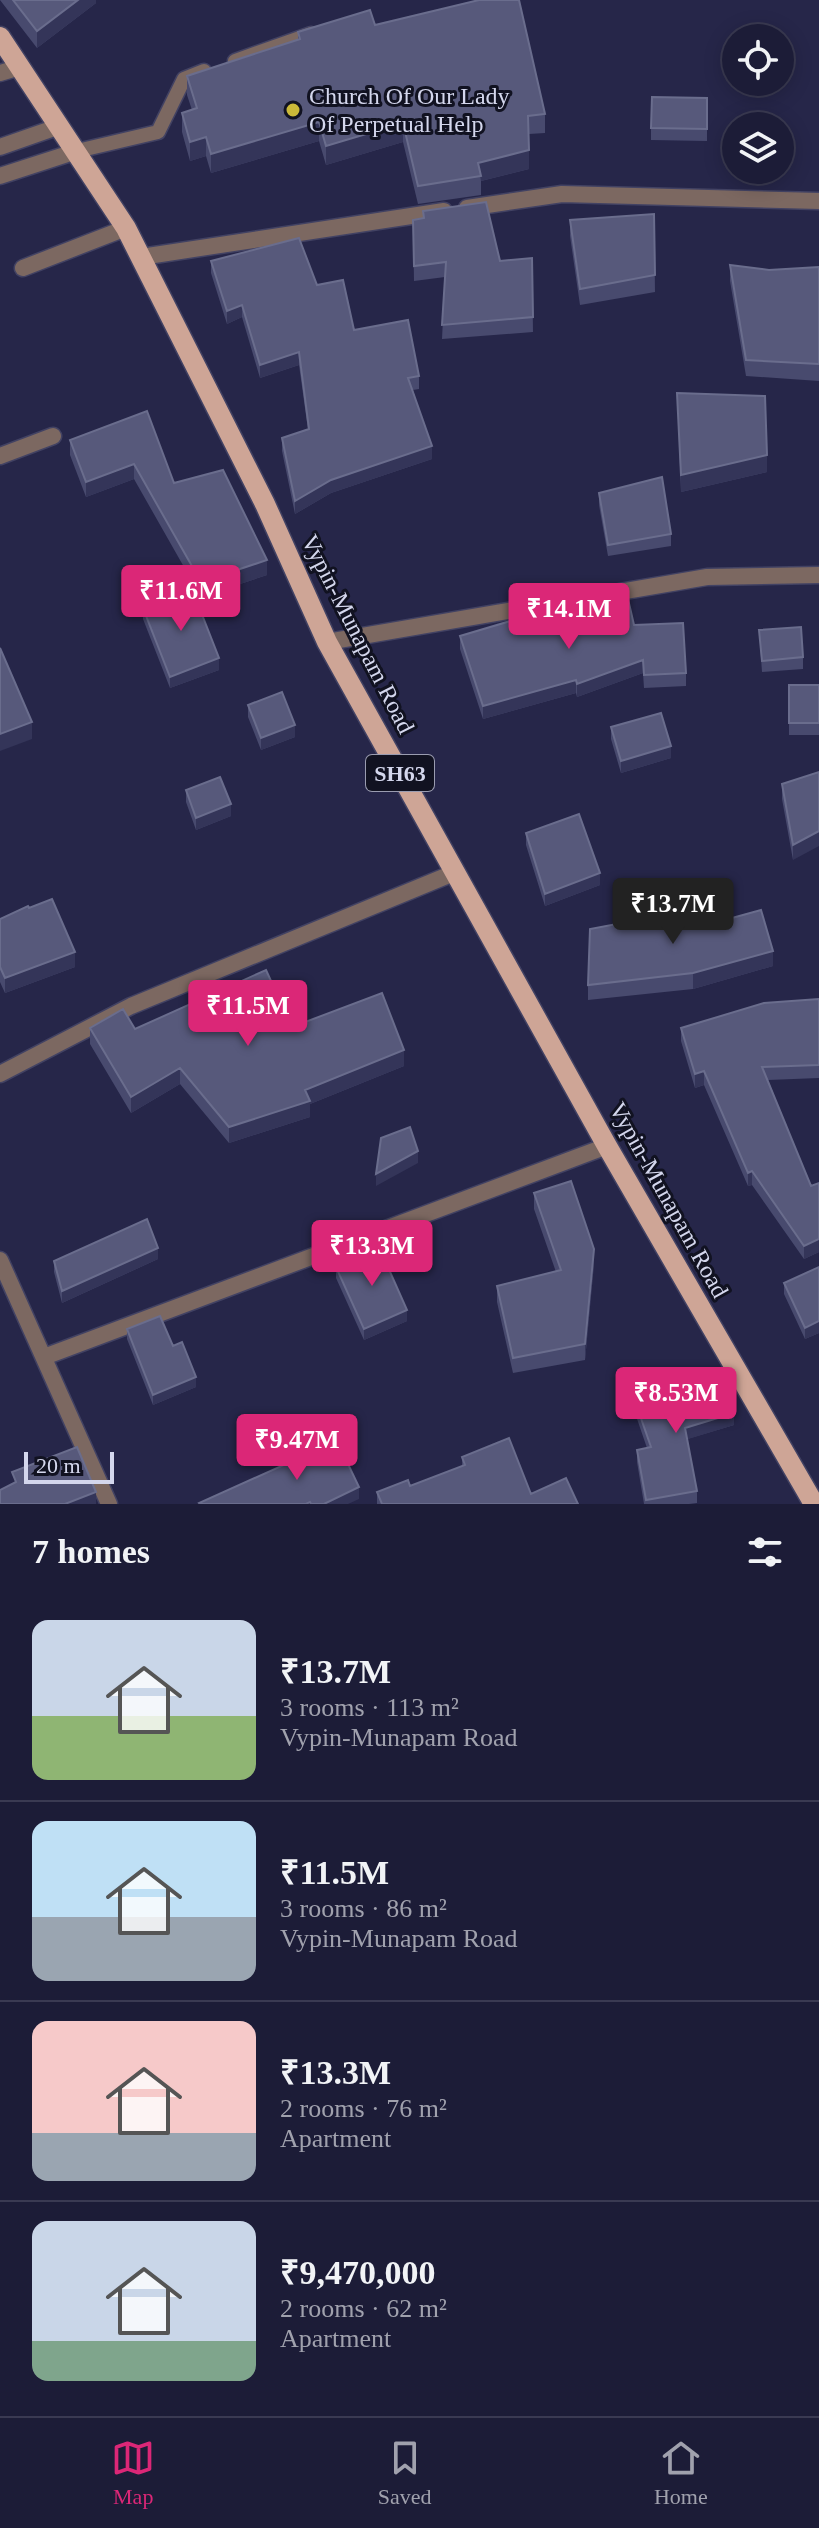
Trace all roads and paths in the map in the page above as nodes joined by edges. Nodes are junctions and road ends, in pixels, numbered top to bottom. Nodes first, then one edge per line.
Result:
1 (311, 34) edge
2 (0, 37) edge
3 (10, 70) edge
4 (60, 126) junction
5 (0, 147) edge
6 (77, 151) junction
7 (0, 176) edge
8 (819, 201) edge
9 (126, 228) junction
10 (141, 257) junction
11 (23, 268) dead end
12 (53, 436) dead end
13 (0, 456) edge
14 (819, 575) edge
15 (327, 642) junction
16 (456, 872) junction
17 (0, 1074) edge
18 (607, 1146) junction
19 (0, 1260) edge
20 (44, 1357) junction
21 (109, 1504) edge
22 (814, 1504) edge

1 - 6 lane
2 - 3 main road, Vypin-Munapam Road / SH63
3 - 4 main road, Vypin-Munapam Road / SH63
4 - 5 street
4 - 6 main road, Vypin-Munapam Road / SH63
6 - 7 street
6 - 9 main road, Vypin-Munapam Road / SH63
8 - 10 street
9 - 10 main road, Vypin-Munapam Road / SH63
9 - 11 street
10 - 15 main road, Vypin-Munapam Road / SH63
12 - 13 street
14 - 15 street
15 - 16 main road, Vypin-Munapam Road / SH63
16 - 17 street
16 - 18 main road, Vypin-Munapam Road / SH63
18 - 20 street
18 - 22 main road, Vypin-Munapam Road / SH63
19 - 20 street
20 - 21 street

